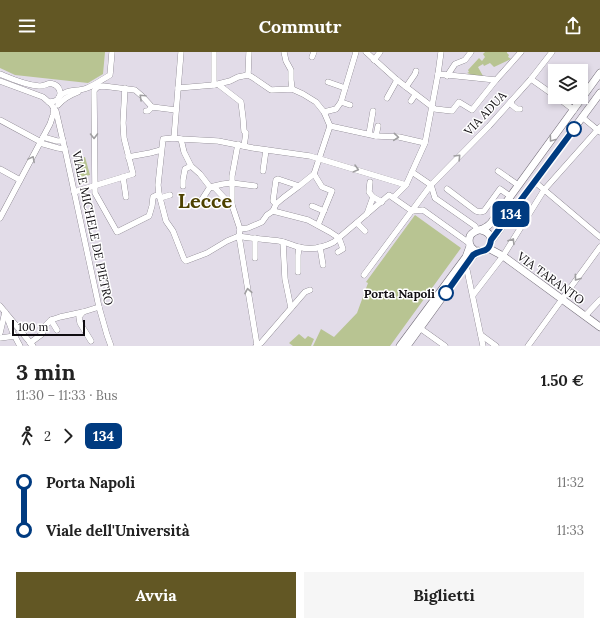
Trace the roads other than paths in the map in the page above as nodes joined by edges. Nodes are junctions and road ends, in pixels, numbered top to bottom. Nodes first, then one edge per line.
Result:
1 (112, 52) edge
2 (181, 52) edge
3 (214, 52) edge
4 (249, 52) edge
5 (284, 52) edge
6 (356, 52) edge
7 (366, 52) edge
8 (380, 52) edge
9 (441, 52) edge
10 (471, 52) edge
11 (521, 52) edge
12 (552, 52) edge
13 (374, 60) junction
14 (416, 71) dead end
15 (600, 73) edge
16 (0, 74) edge
17 (438, 74) junction
18 (110, 75) junction
19 (248, 75) junction
20 (447, 76) junction
21 (531, 79) junction
22 (397, 80) junction
23 (496, 80) junction
24 (0, 81) edge
25 (328, 82) dead end
26 (216, 85) junction
27 (44, 86) junction
28 (112, 87) junction
29 (406, 87) junction
30 (125, 88) junction
31 (178, 88) junction
32 (345, 88) junction
33 (292, 89) junction
34 (89, 91) junction
35 (548, 91) edge
36 (600, 93) edge
37 (415, 95) junction
38 (43, 97) junction
39 (387, 98) dead end
40 (411, 101) dead end
41 (57, 102) junction
42 (341, 102) junction
43 (566, 104) edge
44 (350, 105) dead end
45 (152, 107) junction
46 (432, 107) junction
47 (176, 110) junction
48 (574, 110) junction
49 (146, 111) dead end
50 (373, 111) dead end
51 (324, 112) junction
52 (582, 117) junction
53 (0, 120) edge
54 (330, 126) junction
55 (378, 126) dead end
56 (599, 130) edge
57 (369, 134) junction
58 (376, 136) junction
59 (174, 138) junction
60 (181, 139) junction
61 (41, 140) junction
62 (63, 141) junction
63 (425, 142) junction
64 (241, 145) junction
65 (65, 149) junction
66 (266, 150) junction
67 (162, 151) junction
68 (128, 157) junction
69 (319, 158) junction
70 (191, 166) junction
71 (0, 169) edge
72 (263, 171) dead end
73 (498, 171) dead end
74 (412, 172) junction
75 (314, 174) junction
76 (122, 177) junction
77 (20, 180) junction
78 (370, 182) dead end
79 (535, 182) junction
80 (232, 183) junction
81 (406, 185) junction
82 (431, 185) junction
83 (518, 185) junction
84 (95, 186) junction
85 (183, 186) dead end
86 (255, 186) dead end
87 (299, 186) junction
88 (210, 187) junction
89 (447, 189) dead end
90 (544, 190) junction
91 (74, 192) junction
92 (170, 195) dead end
93 (510, 196) junction
94 (126, 197) dead end
95 (373, 197) junction
96 (394, 197) junction
97 (422, 198) junction
98 (435, 198) junction
99 (160, 199) junction
100 (382, 202) junction
101 (199, 204) dead end
102 (276, 204) junction
103 (232, 205) junction
104 (312, 206) dead end
105 (423, 210) junction
106 (273, 211) junction
107 (324, 211) junction
108 (412, 211) junction
109 (367, 214) junction
110 (0, 218) edge
111 (357, 223) junction
112 (318, 225) junction
113 (479, 230) junction
114 (365, 231) dead end
115 (240, 232) junction
116 (600, 237) edge
117 (255, 238) junction
118 (339, 238) junction
119 (283, 242) junction
120 (470, 244) junction
121 (490, 244) junction
122 (299, 247) junction
123 (320, 247) junction
124 (600, 247) edge
125 (478, 251) junction
126 (338, 252) dead end
127 (502, 256) junction
128 (255, 258) dead end
129 (323, 265) dead end
130 (466, 265) junction
131 (298, 272) dead end
132 (364, 275) dead end
133 (310, 290) dead end
134 (473, 295) junction
135 (562, 299) junction
136 (600, 300) edge
137 (0, 306) edge
138 (99, 307) junction
139 (291, 308) junction
140 (2, 311) edge
141 (82, 312) junction
142 (585, 316) junction
143 (51, 320) junction
144 (418, 327) junction
145 (600, 327) edge
146 (57, 330) dead end
147 (0, 333) edge
148 (481, 335) junction
149 (15, 336) junction
150 (0, 338) edge
151 (91, 341) dead end
152 (31, 344) edge
153 (20, 346) edge
154 (111, 346) edge
155 (257, 346) edge
156 (400, 346) edge
157 (407, 346) edge
158 (445, 346) edge
159 (483, 346) edge
160 (496, 346) edge
161 (528, 346) edge

1 - 18 street
2 - 31 street
3 - 26 street
4 - 19 street
5 - 33 street
6 - 32 street
7 - 13 street
8 - 13 street
9 - 17 street
10 - 20 street
11 - 23 street
12 - 21 street, VIA ADUA
13 - 22 street
14 - 29 street
15 - 48 main road
16 - 27 street
17 - 20 street
17 - 46 street
18 - 28 street
18 - 34 street
19 - 26 street
19 - 33 street
20 - 23 street
21 - 35 street
82 -> 21 street, VIA ADUA
22 - 29 street
22 - 39 street
23 - 46 street
24 - 38 street
25 - 32 street
26 - 31 street
26 - 64 street
27 - 38 street
27 - 41 street
28 - 30 street
28 - 34 street
29 - 37 street
45 -> 30 street
30 - 68 street
31 - 47 street
32 - 42 street
33 - 51 street
34 - 41 street
34 -> 84 street
36 - 52 main road
37 - 40 street
37 - 46 street
38 - 41 street
41 - 61 street
41 - 62 street, VIALE MICHELE DE PIETRO
42 - 44 street
42 - 51 street
43 - 48 street
45 - 47 street
45 - 49 street
46 - 63 street
47 - 59 street
48 -> 83 main road
50 - 57 street
51 - 54 street
52 - 56 street
52 - 79 main road
53 - 61 street
54 - 57 street
54 - 69 street
55 - 58 street
56 - 90 street
57 - 58 street
58 -> 63 street
59 - 60 street
59 - 67 street
60 - 64 street
60 - 70 street
61 - 62 street
61 - 65 street
77 -> 61 street
62 - 65 street, VIALE MICHELE DE PIETRO
63 - 74 street
64 - 66 street
64 - 80 street
65 - 91 street, VIALE MICHELE DE PIETRO
66 - 69 street
66 - 72 street
67 - 68 street
67 - 99 street
68 - 76 street
69 - 75 street
69 -> 81 street
70 - 85 street
70 - 88 street
71 - 77 street
73 - 83 street
74 - 81 street
74 - 82 street
75 - 87 street
75 - 107 street
76 - 84 street
76 - 94 street
77 - 110 street
78 - 95 street
79 - 90 street
79 - 121 main road
80 - 86 street
80 - 88 street
80 - 103 street
81 - 96 street
82 - 97 street, VIA ADUA
82 - 98 street
83 - 93 main road
84 - 91 street
84 - 99 street
87 - 102 street
87 - 102 street
88 - 101 street
88 - 103 street
89 - 93 street
90 - 116 street
127 -> 90 street
91 - 138 street, VIALE MICHELE DE PIETRO
92 - 99 street
93 - 113 main road
95 - 100 street
95 - 109 street
96 - 100 street
96 - 108 street
97 - 98 street
97 - 105 street
97 - 108 street, VIA ADUA
98 - 113 street
99 - 115 street
100 - 109 street
102 - 106 street
103 - 115 street
104 - 107 street
105 - 108 street
105 - 120 street
106 - 112 street
106 - 115 street
107 - 112 street
108 - 132 street, VIA ADUA
109 - 111 street
111 - 114 street
111 - 118 street
112 - 118 street
113 - 120 main road
113 - 121 main road
115 - 117 street
155 -> 115 street
117 - 119 street
117 - 128 street
118 - 123 street
118 - 126 street
119 - 122 street
119 - 139 street
120 - 125 main road
120 - 144 main road
121 - 125 main road
121 - 127 main road, VIA TARANTO
122 - 123 street
122 - 131 street
123 - 129 street
124 -> 135 street
125 - 130 main road
127 - 134 street
127 - 135 main road, VIA TARANTO
130 - 134 street
130 - 144 main road
133 - 139 street
134 - 148 street
135 - 142 main road, VIA TARANTO
135 - 161 street
136 - 142 street
137 - 140 street
138 - 141 street
138 - 154 street, VIALE MICHELE DE PIETRO
139 - 155 street
140 - 147 street
140 - 149 street
140 - 152 street
141 - 143 street
141 - 151 street
142 - 145 main road, VIA TARANTO
143 - 146 street
143 - 152 street
144 - 156 main road
144 - 157 main road
144 - 158 street
148 - 159 street
148 - 160 street
149 - 150 street
149 - 153 street

